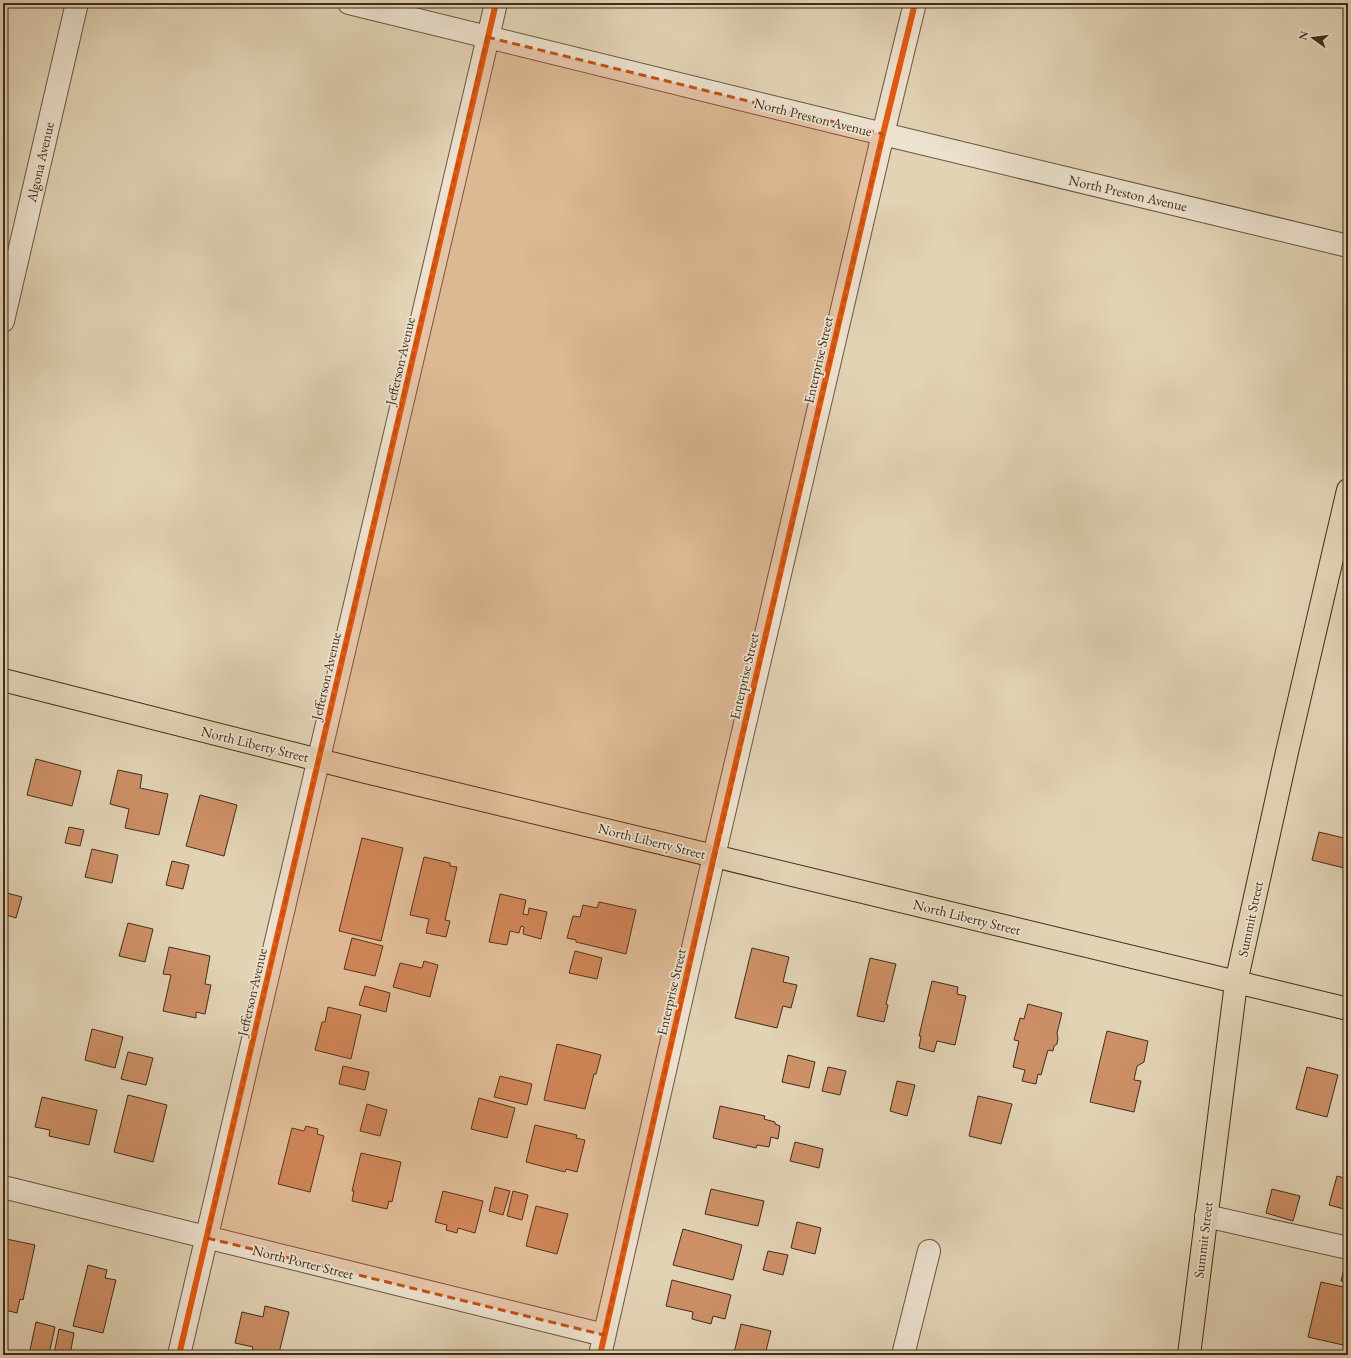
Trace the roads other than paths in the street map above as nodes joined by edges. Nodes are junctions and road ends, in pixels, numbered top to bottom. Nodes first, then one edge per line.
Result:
1 (77, 3) edge
2 (349, 3) edge
3 (496, 3) edge
4 (915, 3) edge
5 (487, 37) junction
6 (883, 134) junction
7 (1348, 246) edge
8 (3, 321) edge
9 (1348, 490) edge
10 (3, 680) edge
11 (319, 760) junction
12 (714, 856) junction
13 (1236, 983) junction
14 (1348, 1010) edge
15 (3, 1187) edge
16 (1206, 1216) junction
17 (207, 1238) junction
18 (1348, 1248) edge
19 (929, 1251) dead end
20 (602, 1345) edge
21 (179, 1355) edge
22 (903, 1355) edge
23 (1189, 1355) edge

1 - 8 street, Algona Avenue
2 - 5 street, North Preston Avenue
3 - 5 street, Jefferson Avenue
4 - 6 street, Enterprise Street
5 - 6 street, North Preston Avenue
5 - 11 street, Jefferson Avenue
6 - 7 street, North Preston Avenue
6 - 12 street, Enterprise Street
9 - 13 main road, Summit Street
10 - 11 main road, North Liberty Street
11 - 12 main road, North Liberty Street
11 - 17 street, Jefferson Avenue
12 - 13 main road, North Liberty Street
12 - 20 street, Enterprise Street
13 - 14 main road, North Liberty Street
13 - 16 main road, Summit Street
15 - 17 street, North Porter Street
16 - 18 street
16 - 23 main road, Summit Street
17 - 20 street, North Porter Street
17 - 21 street, Jefferson Avenue
19 - 22 street

